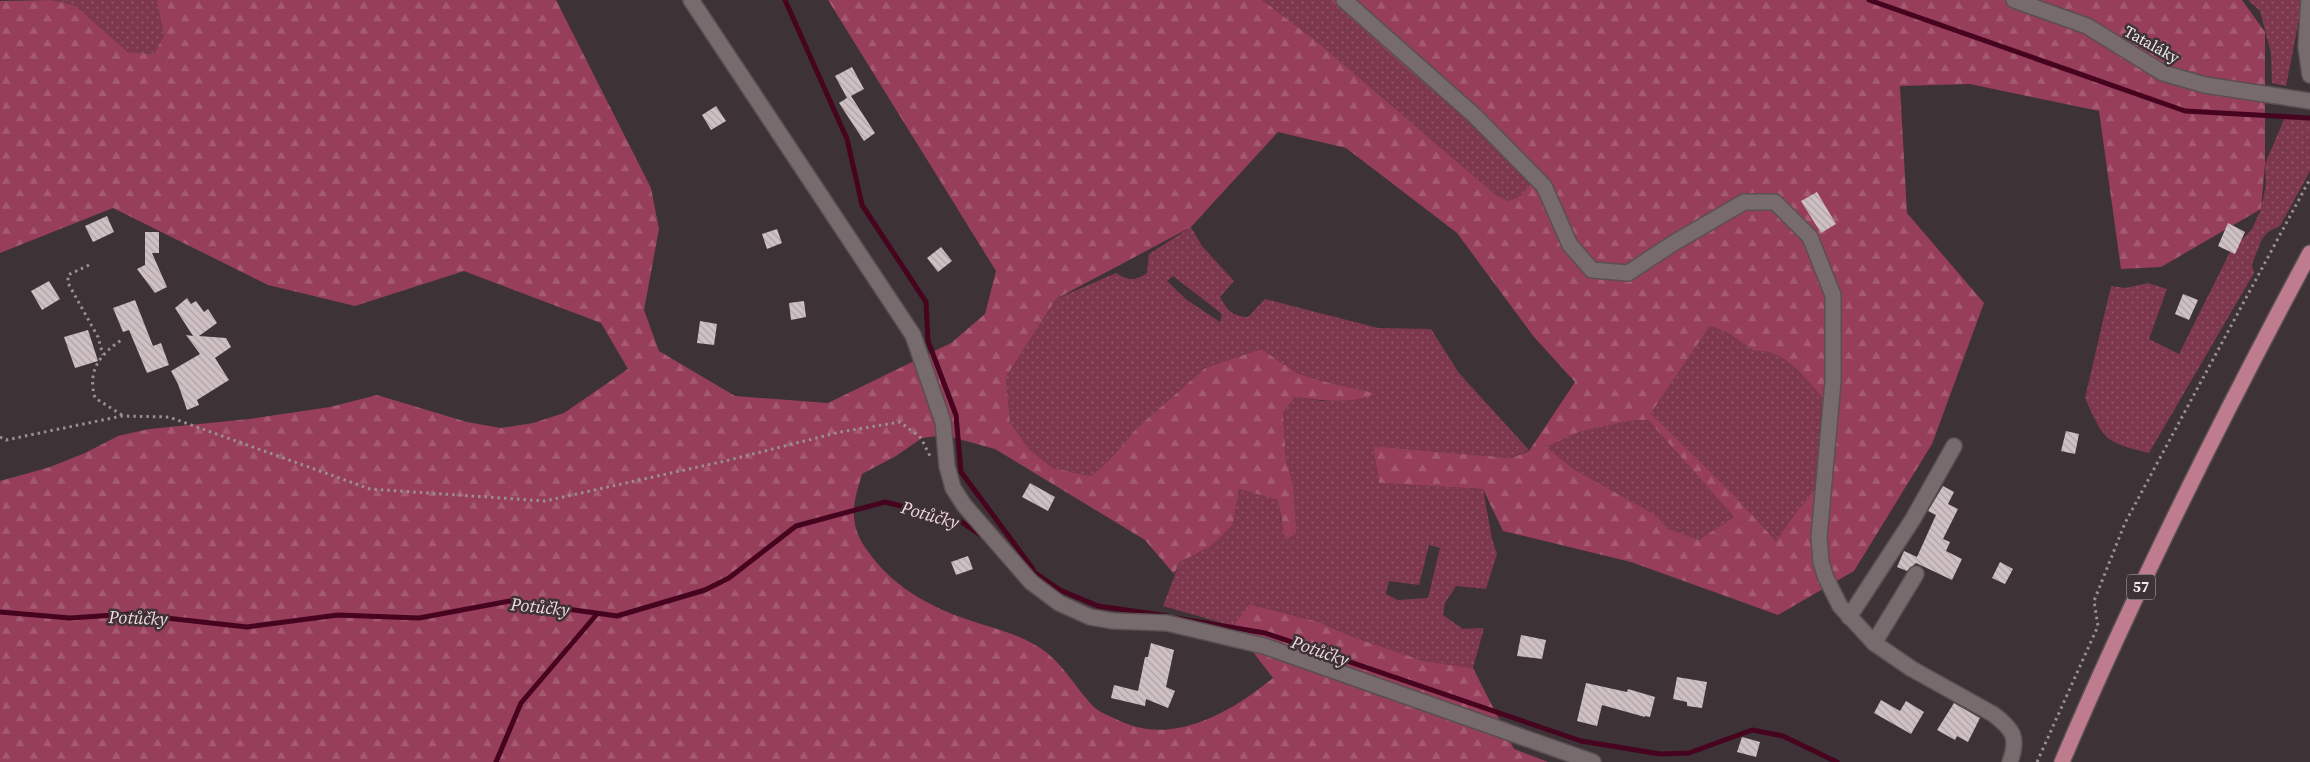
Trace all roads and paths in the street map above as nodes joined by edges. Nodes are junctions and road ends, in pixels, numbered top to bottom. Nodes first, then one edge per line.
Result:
1 (691, 0) edge
2 (1344, 0) edge
3 (2014, 0) edge
4 (2309, 0) edge
5 (2310, 75) edge
6 (2310, 101) edge
7 (2310, 180) edge
8 (2310, 253) edge
9 (89, 265) dead end
10 (123, 339) dead end
11 (103, 355) junction
12 (122, 416) junction
13 (0, 437) edge
14 (1954, 446) dead end
15 (932, 461) dead end
16 (1916, 574) dead end
17 (1849, 617) junction
18 (1874, 643) junction
19 (1593, 762) edge
20 (2010, 762) edge
21 (2037, 762) edge
22 (2062, 762) edge

1 - 19 street
2 - 17 street
3 - 6 street, Tataláky
4 - 5 street
7 - 21 path
8 - 22 main road, 57
9 - 11 path
10 - 11 path
11 - 12 path
12 - 13 path
12 - 15 path
14 - 17 street
16 - 18 street
17 - 18 street
18 - 20 street

